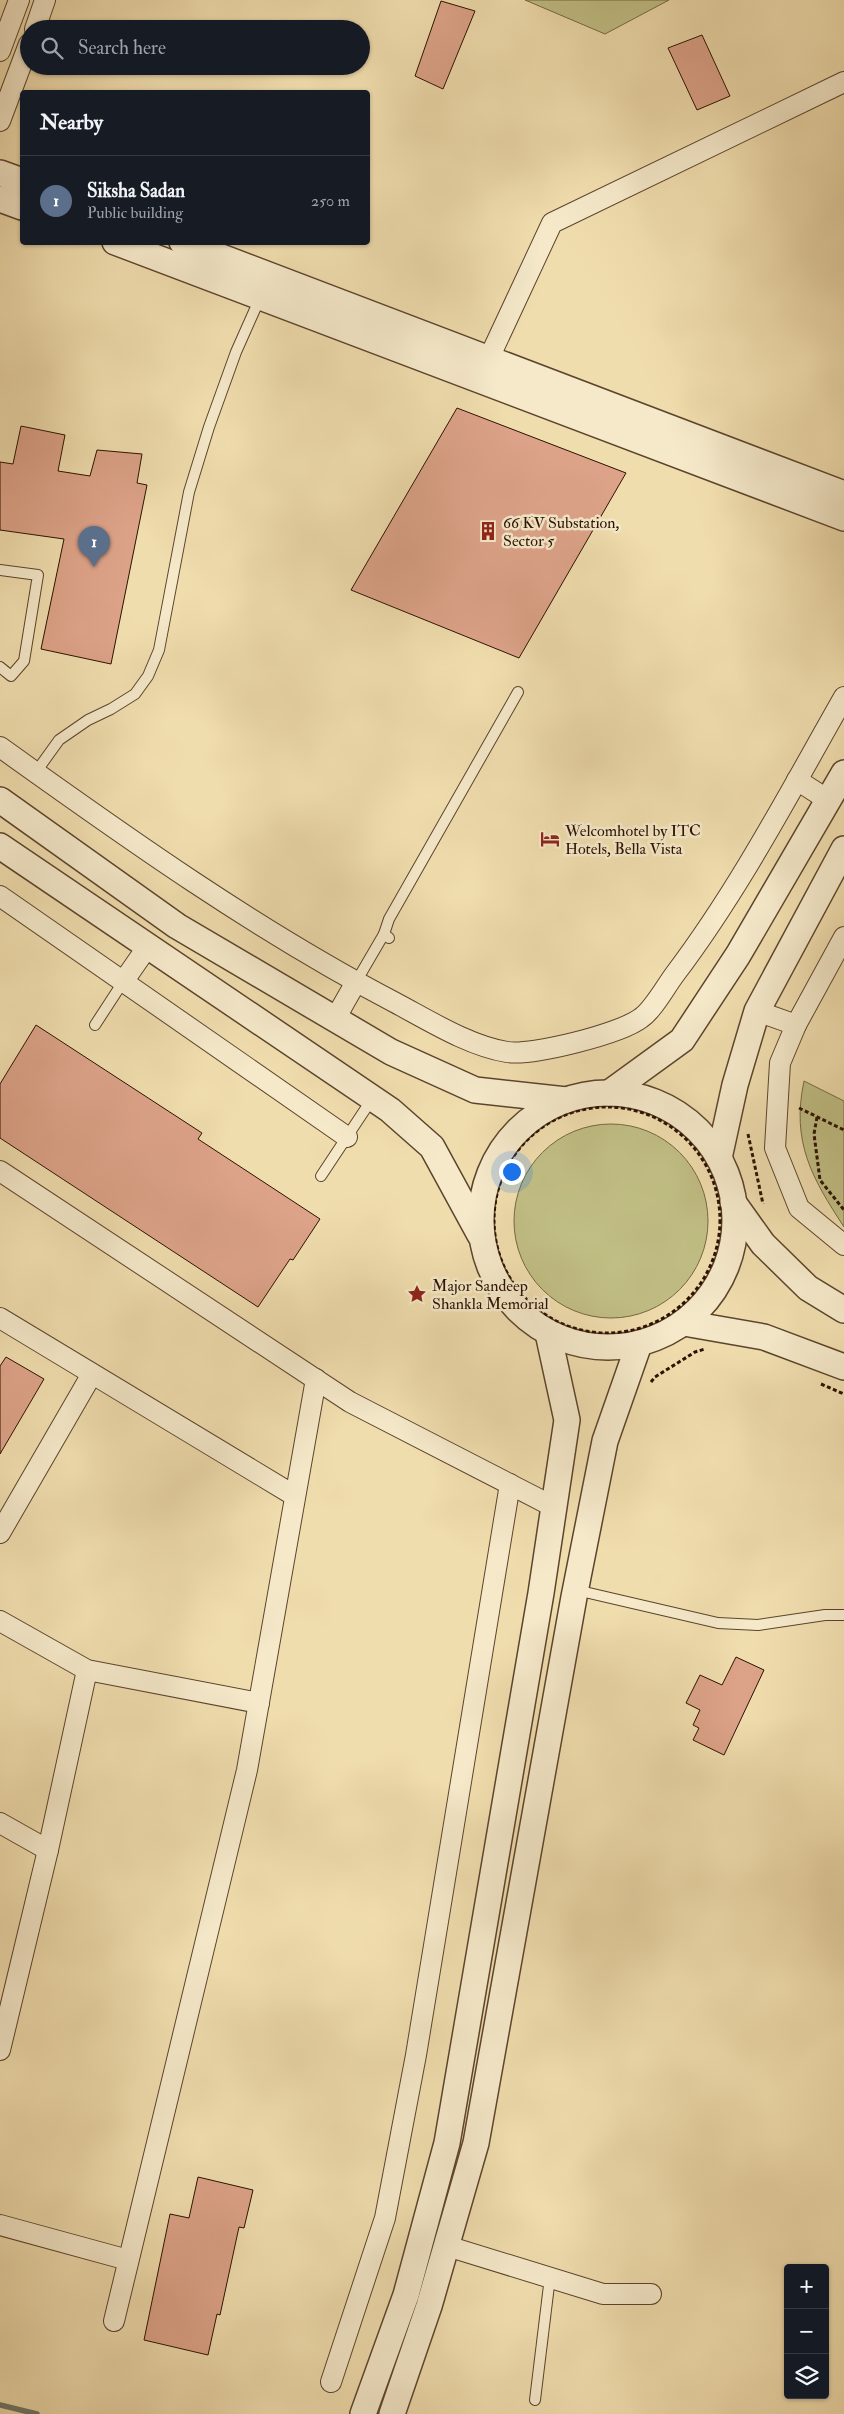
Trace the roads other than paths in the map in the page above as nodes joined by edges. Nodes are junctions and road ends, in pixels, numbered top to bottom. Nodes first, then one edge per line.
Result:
1 (19, 0) edge
2 (45, 0) edge
3 (38, 20) edge
4 (0, 51) edge
5 (20, 68) edge
6 (844, 82) edge
7 (0, 121) edge
8 (0, 173) edge
9 (20, 180) edge
10 (0, 199) edge
11 (20, 206) edge
12 (123, 245) edge
13 (189, 245) edge
14 (260, 298) junction
15 (484, 370) junction
16 (844, 494) edge
17 (844, 518) edge
18 (0, 570) edge
19 (0, 667) edge
20 (518, 692) dead end
21 (844, 697) edge
22 (0, 747) edge
23 (36, 772) junction
24 (844, 773) edge
25 (796, 780) junction
26 (0, 800) edge
27 (828, 800) junction
28 (0, 846) edge
29 (844, 849) edge
30 (0, 896) edge
31 (844, 937) edge
32 (148, 946) junction
33 (123, 982) junction
34 (356, 982) junction
35 (757, 1011) junction
36 (335, 1019) junction
37 (95, 1024) dead end
38 (796, 1025) junction
39 (609, 1093) junction
40 (372, 1098) junction
41 (566, 1100) junction
42 (346, 1137) junction
43 (719, 1158) junction
44 (2, 1176) edge
45 (321, 1176) dead end
46 (733, 1202) junction
47 (484, 1242) junction
48 (844, 1245) edge
49 (844, 1310) edge
50 (0, 1318) edge
51 (684, 1323) junction
52 (548, 1334) junction
53 (639, 1344) junction
54 (844, 1367) edge
55 (92, 1374) junction
56 (316, 1380) junction
57 (510, 1484) junction
58 (295, 1496) junction
59 (554, 1507) junction
60 (0, 1533) edge
61 (576, 1590) junction
62 (844, 1616) edge
63 (0, 1621) edge
64 (87, 1670) junction
65 (259, 1703) junction
66 (0, 1823) edge
67 (48, 1850) junction
68 (1, 2038) edge
69 (0, 2226) edge
70 (446, 2246) junction
71 (128, 2260) junction
72 (550, 2277) junction
73 (651, 2294) dead end
74 (114, 2321) dead end
75 (331, 2382) dead end
76 (535, 2400) dead end
77 (363, 2414) edge
78 (392, 2414) edge

1 - 4 street
2 - 3 street
5 - 7 street
6 - 15 street
8 - 9 street
10 - 11 street
12 - 14 street
13 - 15 street
14 - 15 street
14 - 23 lane
15 - 16 street
15 - 17 street
18 - 19 lane
20 - 34 lane
21 - 25 street
22 - 23 street
23 - 34 street
24 - 27 street
25 - 27 street
25 - 34 street
26 - 36 street
27 - 39 street
28 - 32 street
29 - 35 street
30 - 33 street
31 - 38 street
32 - 33 street
32 - 40 street
33 - 37 lane
33 - 42 street
34 - 36 street
35 - 38 street
35 - 43 street
36 - 41 street
38 - 48 street
39 - 41 street
39 - 43 street
40 - 42 lane
40 - 47 street
41 - 47 street
42 - 45 lane
43 - 46 street
44 - 56 street
46 - 49 street
46 - 51 street
47 - 52 street
50 - 55 street
51 - 53 street
51 - 54 street
52 - 53 street
52 - 59 street
53 - 61 street
55 - 58 street
55 - 60 street
56 - 57 street
56 - 58 street
57 - 59 street
57 - 75 street
58 - 65 street
59 - 77 street
61 - 62 lane
61 - 70 street
63 - 64 street
64 - 65 street
64 - 67 street
65 - 71 street
66 - 67 street
67 - 68 street
69 - 71 street
70 - 72 street
70 - 78 street
71 - 74 street
72 - 73 street
72 - 76 lane

